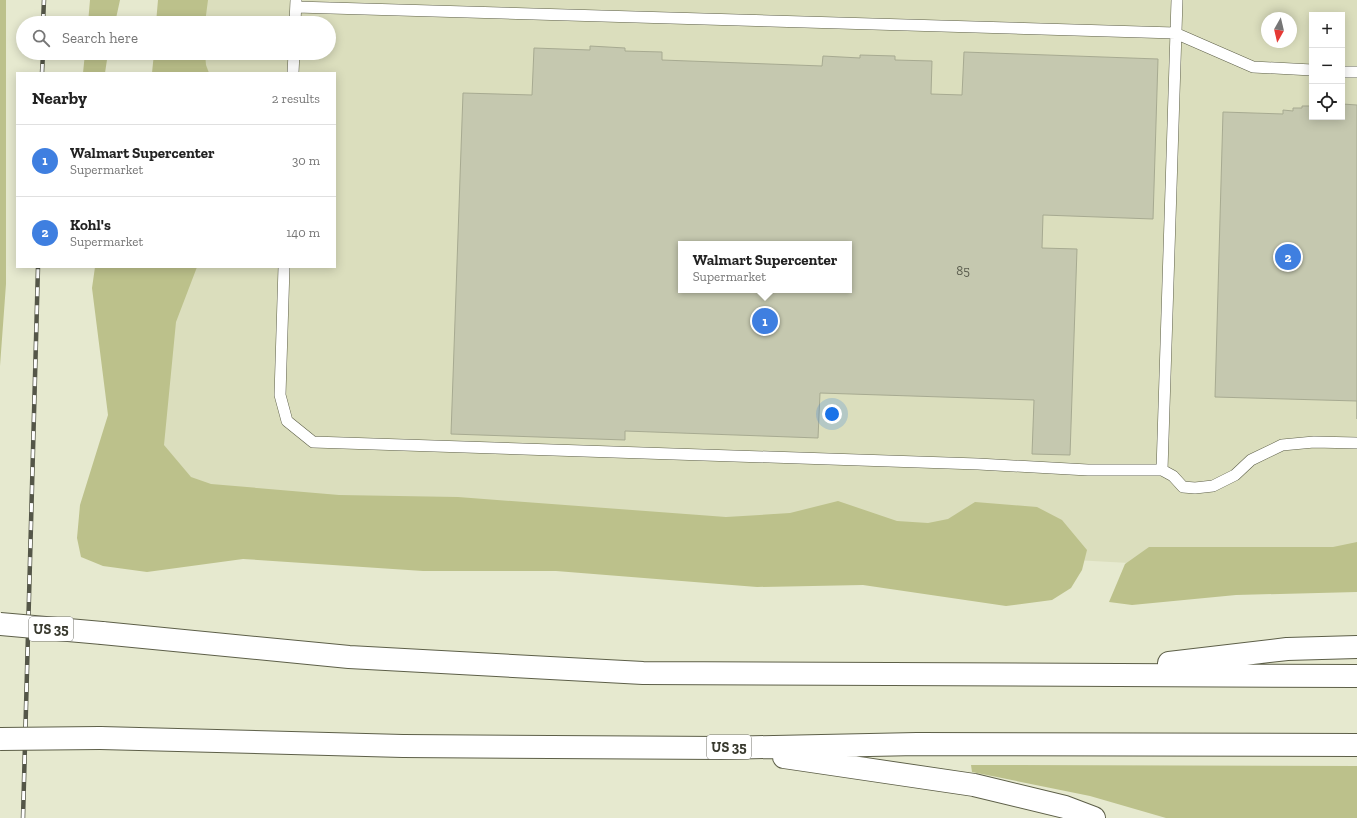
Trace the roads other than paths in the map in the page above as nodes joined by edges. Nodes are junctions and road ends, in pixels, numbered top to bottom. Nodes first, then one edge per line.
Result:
1 (1177, 0) edge
2 (296, 4) edge
3 (295, 16) edge
4 (1175, 33) junction
5 (294, 60) edge
6 (1309, 70) edge
7 (293, 72) edge
8 (1345, 72) edge
9 (1357, 72) edge
10 (284, 268) edge
11 (1357, 443) edge
12 (1162, 470) junction
13 (0, 624) edge
14 (1357, 647) edge
15 (1079, 674) junction
16 (1357, 676) edge
17 (0, 739) edge
18 (1357, 745) edge
19 (721, 748) junction
20 (1094, 818) edge

1 - 4 lane
2 - 3 lane
2 - 4 lane
4 - 6 lane
4 - 12 lane
5 - 7 lane
8 - 9 lane
10 - 12 lane
11 - 12 lane
13 - 15 highway, US 35, bridge
14 - 15 highway
15 - 16 highway, US 35
17 - 19 highway, US 35, bridge
18 - 19 highway, US 35
19 - 20 highway

